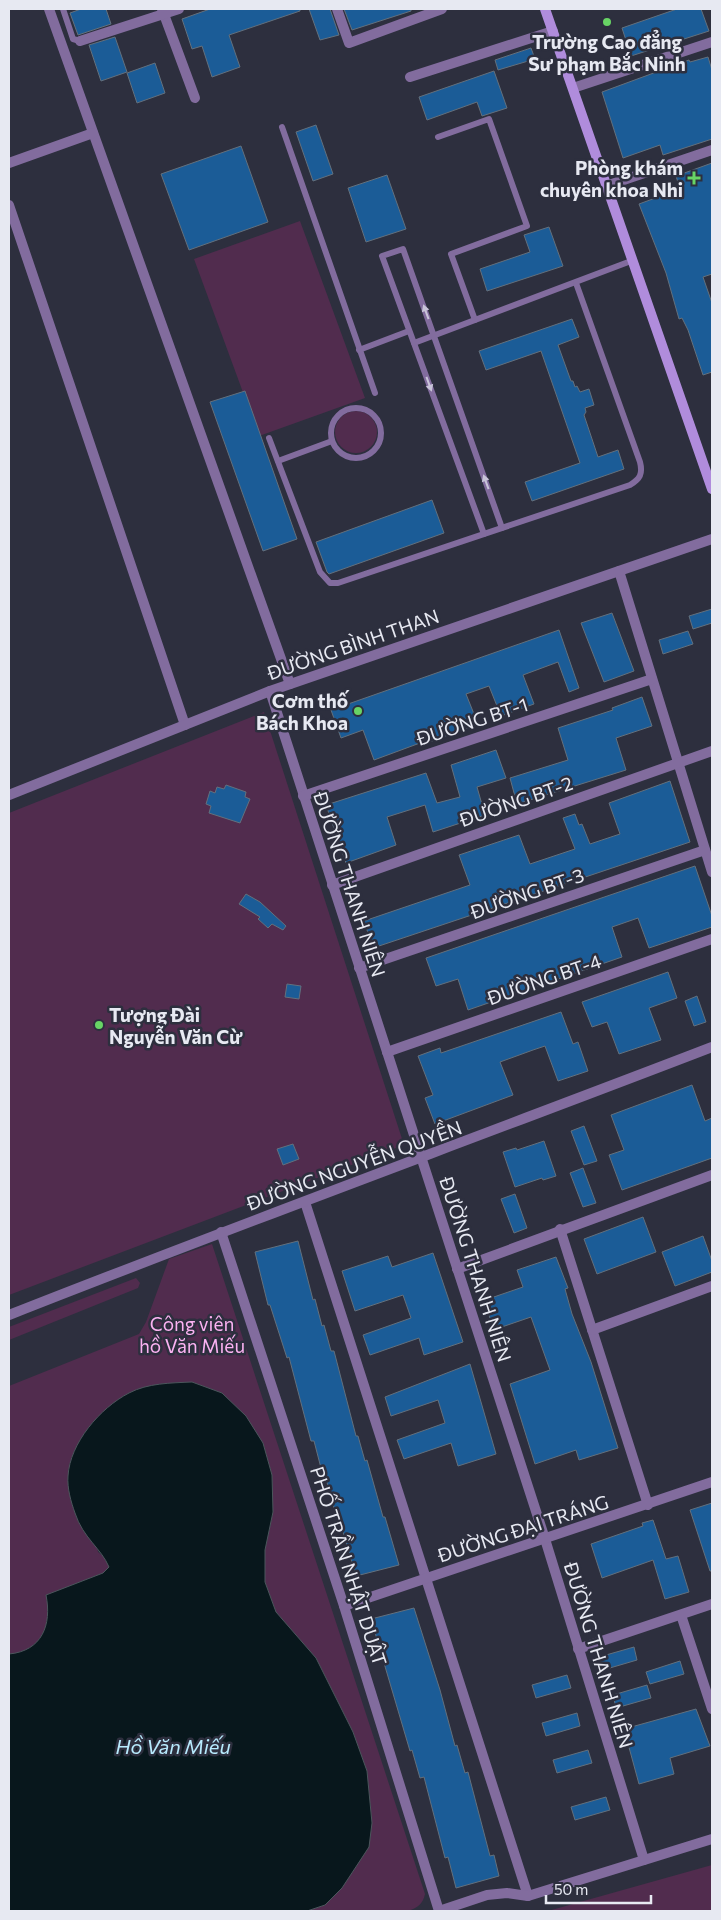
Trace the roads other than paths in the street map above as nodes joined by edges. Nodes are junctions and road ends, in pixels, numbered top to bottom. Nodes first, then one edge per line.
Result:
1 (49, 9) edge
2 (63, 9) edge
3 (179, 9) edge
4 (337, 9) edge
5 (442, 9) edge
6 (545, 9) edge
7 (163, 11) edge
8 (553, 31) junction
9 (80, 41) joint
10 (712, 42) edge
11 (410, 77) dead end
12 (573, 88) junction
13 (195, 98) dead end
14 (282, 127) dead end
15 (93, 133) junction
16 (438, 137) dead end
17 (712, 150) edge
18 (9, 163) edge
19 (606, 186) junction
20 (9, 205) edge
21 (631, 262) junction
22 (576, 282) junction
23 (475, 320) junction
24 (409, 331) junction
25 (434, 336) junction
26 (414, 343) junction
27 (359, 350) junction
28 (375, 393) dead end
29 (269, 438) dead end
30 (332, 441) junction
31 (278, 461) junction
32 (712, 489) edge
33 (502, 528) junction
34 (484, 534) junction
35 (712, 539) edge
36 (619, 571) junction
37 (652, 679) junction
38 (290, 684) junction
39 (270, 691) junction
40 (185, 725) junction
41 (712, 751) edge
42 (678, 763) junction
43 (9, 795) edge
44 (303, 796) junction
45 (705, 850) junction
46 (712, 872) edge
47 (332, 885) junction
48 (712, 939) edge
49 (359, 968) junction
50 (712, 1047) edge
51 (386, 1052) junction
52 (422, 1159) junction
53 (712, 1175) edge
54 (305, 1202) junction
55 (560, 1229) junction
56 (221, 1232) junction
57 (457, 1269) junction
58 (712, 1286) edge
59 (9, 1315) edge
60 (592, 1330) junction
61 (712, 1482) edge
62 (648, 1505) junction
63 (545, 1540) junction
64 (426, 1579) junction
65 (712, 1604) edge
66 (344, 1606) junction
67 (681, 1615) junction
68 (578, 1649) junction
69 (712, 1709) edge
70 (712, 1839) edge
71 (644, 1860) junction
72 (528, 1896) junction
73 (439, 1911) edge

1 - 15 street
2 - 9 lane
3 - 7 street
4 - 5 street
6 - 8 main road
7 - 9 street
7 - 13 street
8 - 11 street
8 - 12 main road
10 - 12 street
12 - 19 main road
14 - 27 lane
15 - 18 street
15 - 38 street
16 - 23 lane
17 - 19 street
19 - 21 main road
20 - 40 street
21 - 22 lane
21 - 32 main road
22 - 23 lane
22 - 33 lane
23 - 25 lane
25 -> 24 lane
24 - 26 lane
24 - 27 lane
25 - 26 lane
33 -> 25 lane
26 -> 34 lane
27 - 28 lane
29 - 31 lane
30 - 30 lane
30 - 31 lane
31 - 34 lane
33 - 34 lane
35 - 36 street, ĐƯỜNG BÌNH THAN
36 - 37 street
36 - 38 street, ĐƯỜNG BÌNH THAN
37 - 42 street
37 - 44 street, ĐƯỜNG BT-1
38 - 39 street, ĐƯỜNG BÌNH THAN
39 - 40 street, ĐƯỜNG BÌNH THAN
39 - 44 street, ĐƯỜNG THANH NIÊN
40 - 43 street, ĐƯỜNG BÌNH THAN
41 - 42 street, ĐƯỜNG BT-2
42 - 45 street
42 - 47 street, ĐƯỜNG BT-2
44 - 47 street, ĐƯỜNG THANH NIÊN
45 - 46 street
45 - 49 street, ĐƯỜNG BT-3
47 - 49 street, ĐƯỜNG THANH NIÊN
48 - 51 street, ĐƯỜNG BT-4
49 - 51 street, ĐƯỜNG THANH NIÊN
50 - 52 street, ĐƯỜNG NGUYỄN QUYỀN
51 - 52 street, ĐƯỜNG THANH NIÊN
52 - 54 street, ĐƯỜNG NGUYỄN QUYỀN
52 - 57 street, ĐƯỜNG THANH NIÊN
53 - 55 street
54 - 56 street, ĐƯỜNG NGUYỄN QUYỀN
54 - 64 street
55 - 57 street
55 - 60 street
56 - 59 street, ĐƯỜNG NGUYỄN QUYỀN
56 - 66 street, PHỐ TRẦN NHẬT DUẬT
57 - 63 street, ĐƯỜNG THANH NIÊN
58 - 60 street
60 - 62 street
61 - 62 street, ĐƯỜNG ĐẠI TRÁNG
62 - 63 street, ĐƯỜNG ĐẠI TRÁNG
63 - 64 street, ĐƯỜNG ĐẠI TRÁNG
63 - 68 street, ĐƯỜNG THANH NIÊN
64 - 66 street, ĐƯỜNG ĐẠI TRÁNG
64 - 72 street
65 - 67 street
66 - 73 street, PHỐ TRẦN NHẬT DUẬT
67 - 68 street
67 - 69 street
68 - 71 street, ĐƯỜNG THANH NIÊN
70 - 71 street
71 - 72 street
72 - 73 street

